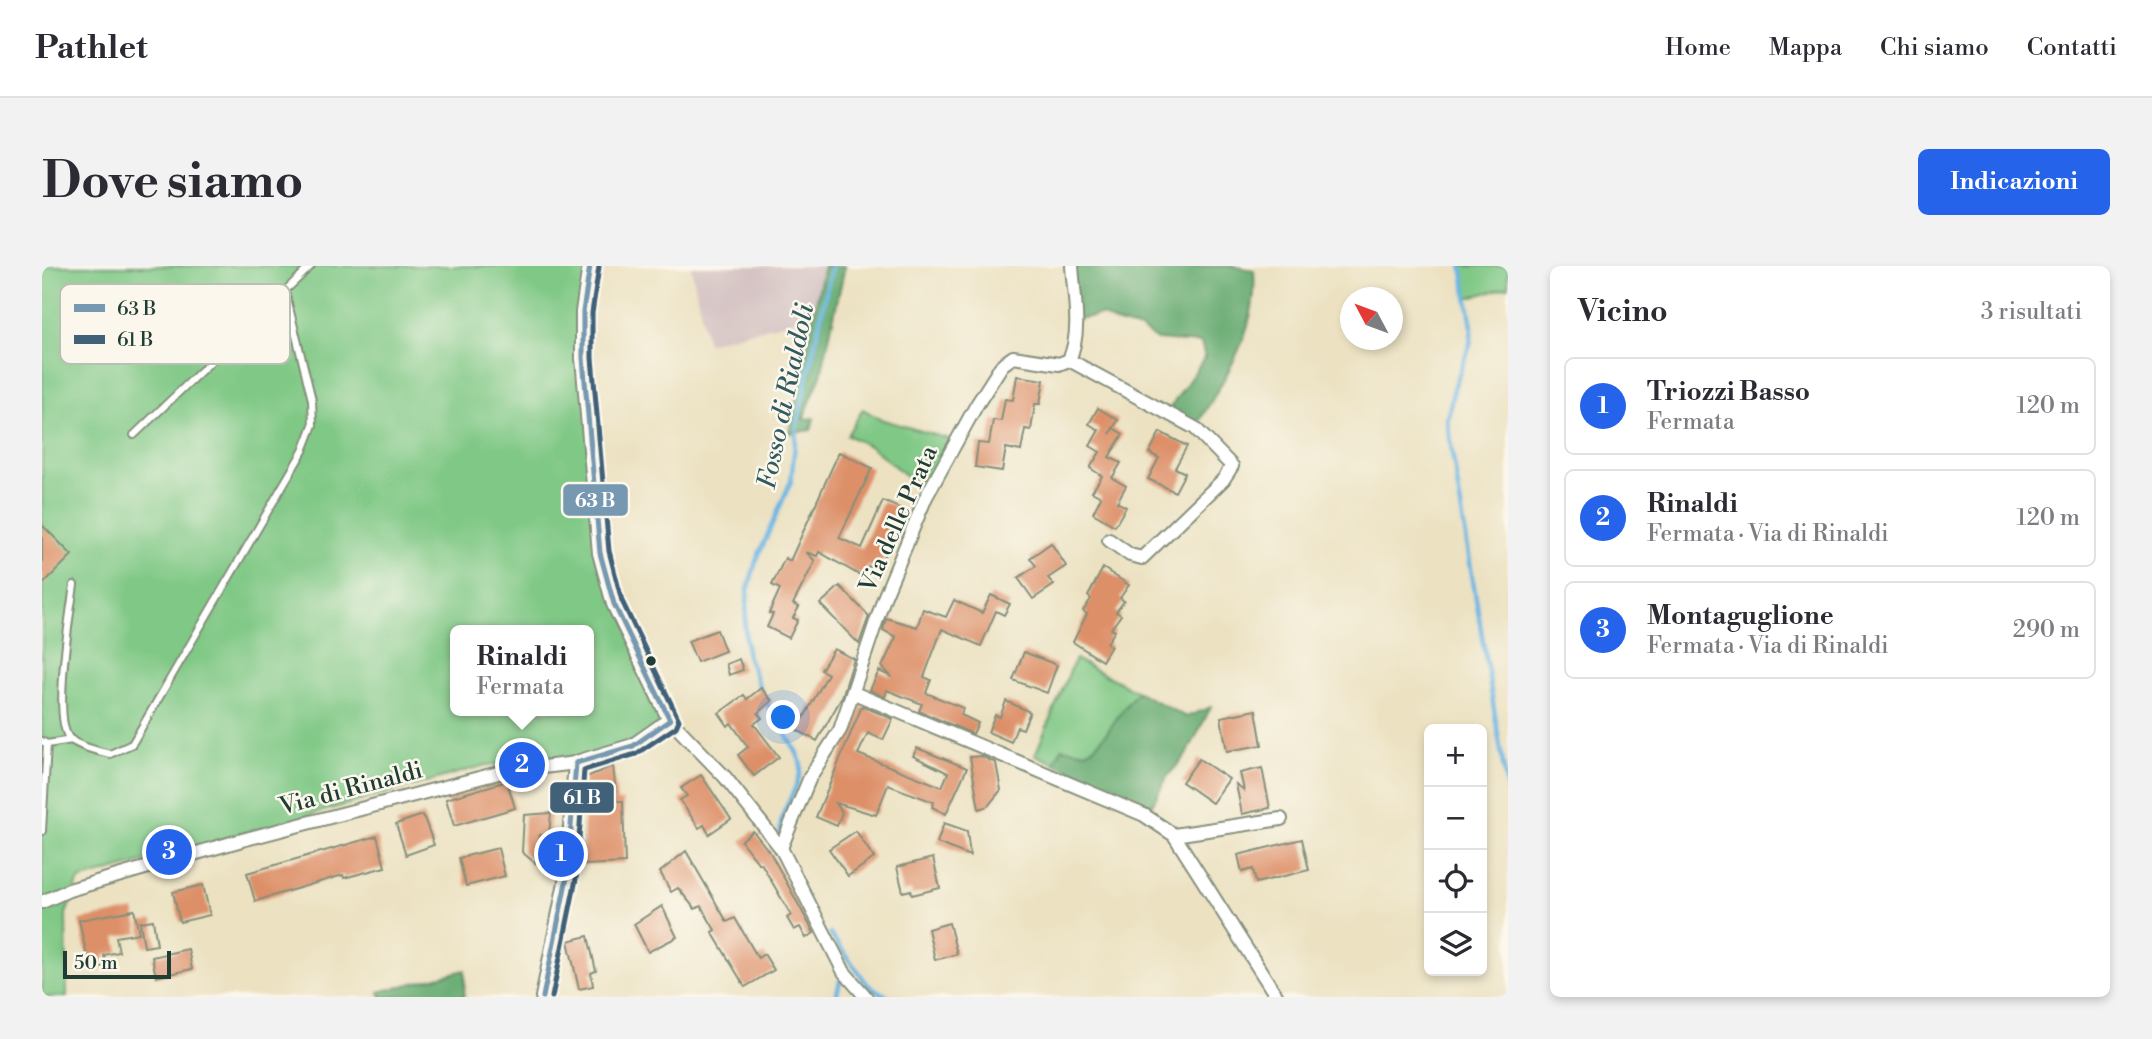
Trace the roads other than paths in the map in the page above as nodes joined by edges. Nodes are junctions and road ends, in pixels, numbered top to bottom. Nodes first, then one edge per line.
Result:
1 (311, 266) edge
2 (590, 266) edge
3 (1072, 266) edge
4 (290, 286) edge
5 (290, 311) edge
6 (1069, 360) junction
7 (208, 364) edge
8 (134, 435) dead end
9 (1109, 540) dead end
10 (74, 585) dead end
11 (854, 694) junction
12 (670, 720) junction
13 (72, 740) junction
14 (44, 742) edge
15 (576, 763) junction
16 (1280, 819) dead end
17 (42, 831) edge
18 (1174, 835) junction
19 (781, 848) junction
20 (42, 902) edge
21 (543, 997) edge
22 (866, 997) edge
23 (1277, 997) edge

1 - 4 lane
2 - 12 street
3 - 6 street
5 - 13 lane
6 - 9 street
6 - 11 street, Via delle Prata
7 - 8 lane
10 - 13 lane
11 - 18 street
11 - 19 street, Via delle Prata
12 - 15 street, Via di Rinaldi
12 - 19 street
13 - 14 lane
14 - 17 lane
15 - 20 street, Via di Rinaldi
15 - 21 street
16 - 18 street
18 - 23 street
19 - 22 street

